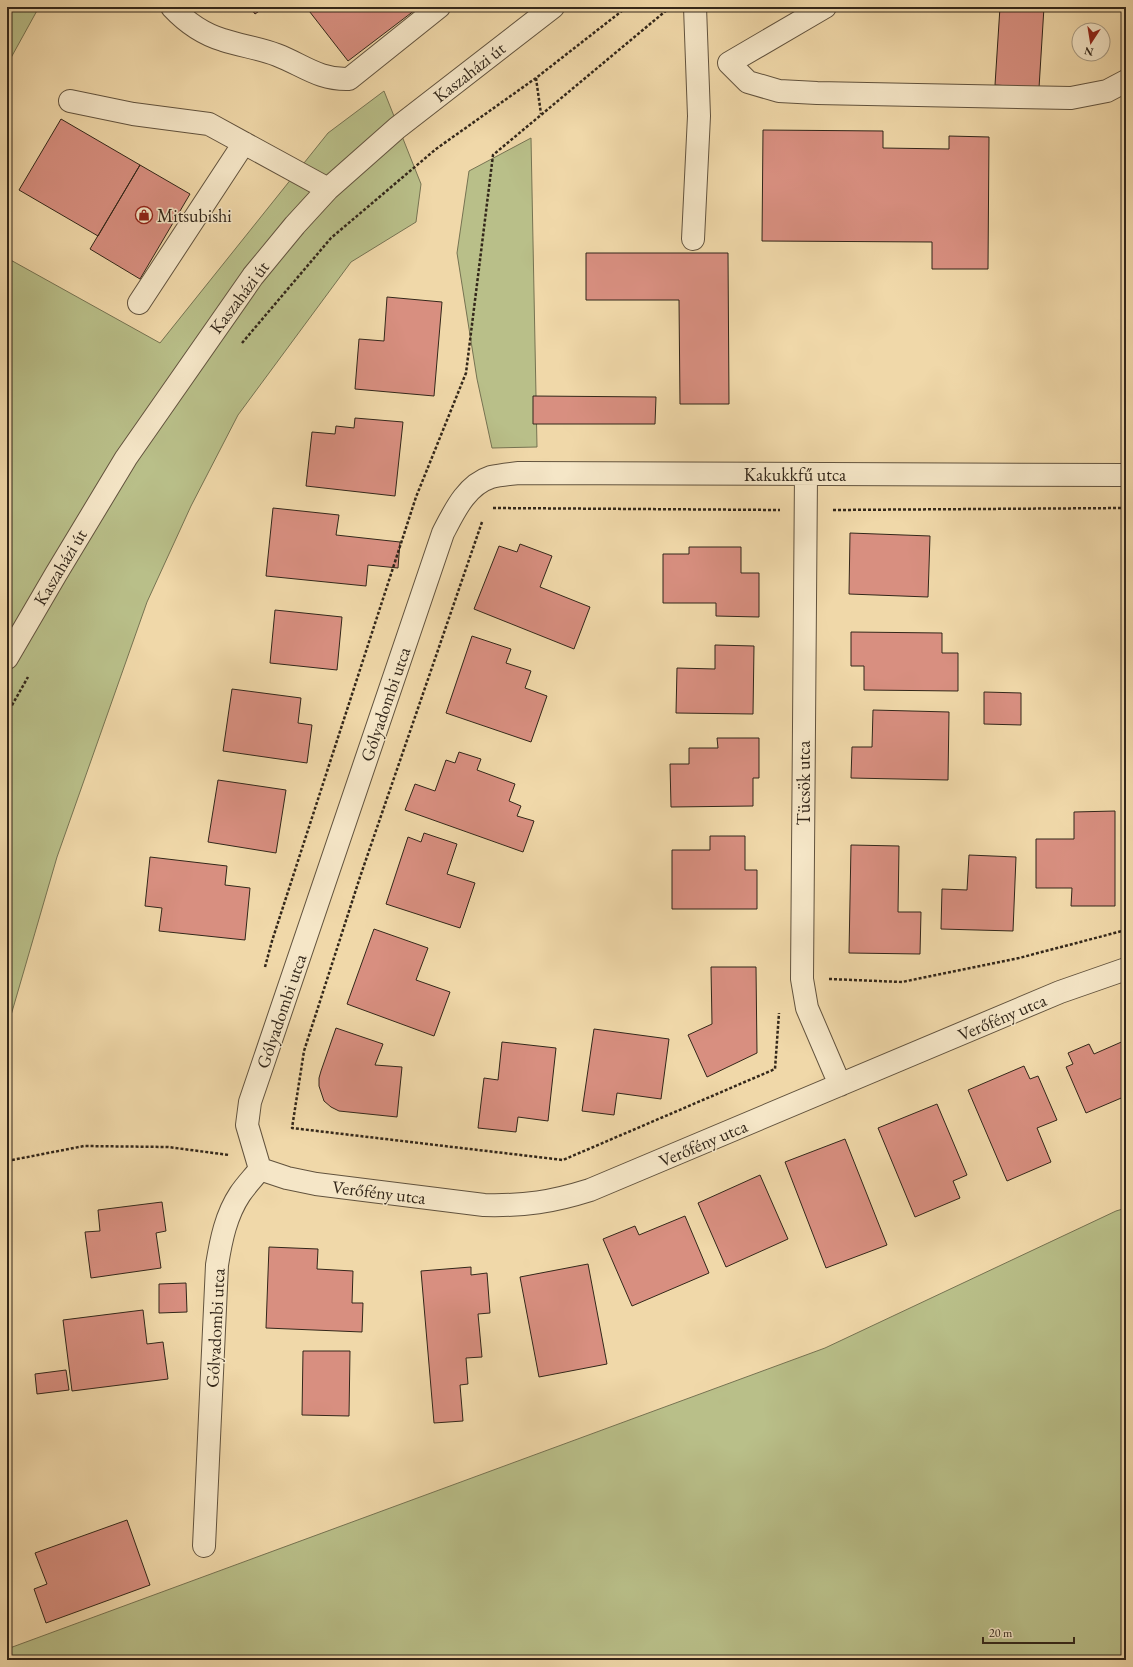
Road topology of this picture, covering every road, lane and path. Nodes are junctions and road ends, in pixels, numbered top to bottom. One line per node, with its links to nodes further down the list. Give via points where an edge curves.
1 (14, 7): 9 (path)
2 (172, 7): 3 (street, via 183,19 222,40 276,55 324,77 337,79 349,79)
3 (439, 7)
4 (553, 7): 15 (street, Kaszaházi út, via 397,128)
5 (627, 7): 10 (path)
6 (670, 7): 13 (path)
7 (696, 7): 16 (street, via 699,116)
8 (825, 7): 11 (street, via 729,63 748,82 778,91 817,93 1071,98 1107,91)
9 (7, 18)
10 (536, 78): 13 (path); 18 (path, via 436,149 330,238)
11 (1126, 81)
12 (70, 101): 14 (street, via 133,114 209,124)
13 (541, 114): 31 (path, via 493,155 466,373 416,497)
14 (244, 143): 15 (street); 17 (street)
15 (328, 189): 26 (street, Kaszaházi út, via 253,276 176,384 126,458)
16 (693, 239)
17 (139, 303)
18 (239, 346)
19 (806, 474): 20 (street, Kakukkfű utca); 21 (street, Kakukkfű utca, via 519,473 490,477); 24 (street, Tücsök utca)
20 (1126, 475)
21 (469, 490): 37 (street, Gólyadombi utca, via 443,533 250,1102 247,1125)
22 (487, 508): 24 (path)
23 (1126, 508): 24 (path)
24 (806, 511): 34 (street, Tücsök utca, via 802,979 807,1008)
25 (484, 515): 33 (path, via 360,877 304,1051 292,1128 563,1160 775,1069)
26 (7, 658)
27 (30, 673): 28 (path)
28 (7, 714)
29 (1126, 930): 32 (path, via 1019,958 902,982)
30 (1126, 969): 34 (street, Verőfény utca, via 1060,992)
31 (264, 970)
32 (827, 979)
33 (779, 1008)
34 (840, 1085): 37 (street, Verőfény utca, via 590,1190 539,1203 484,1205 455,1202 316,1184)
35 (230, 1156): 36 (path, via 168,1148 84,1146)
36 (7, 1161)
37 (260, 1169): 38 (street, Gólyadombi utca, via 240,1194 221,1238)
38 (204, 1546)

